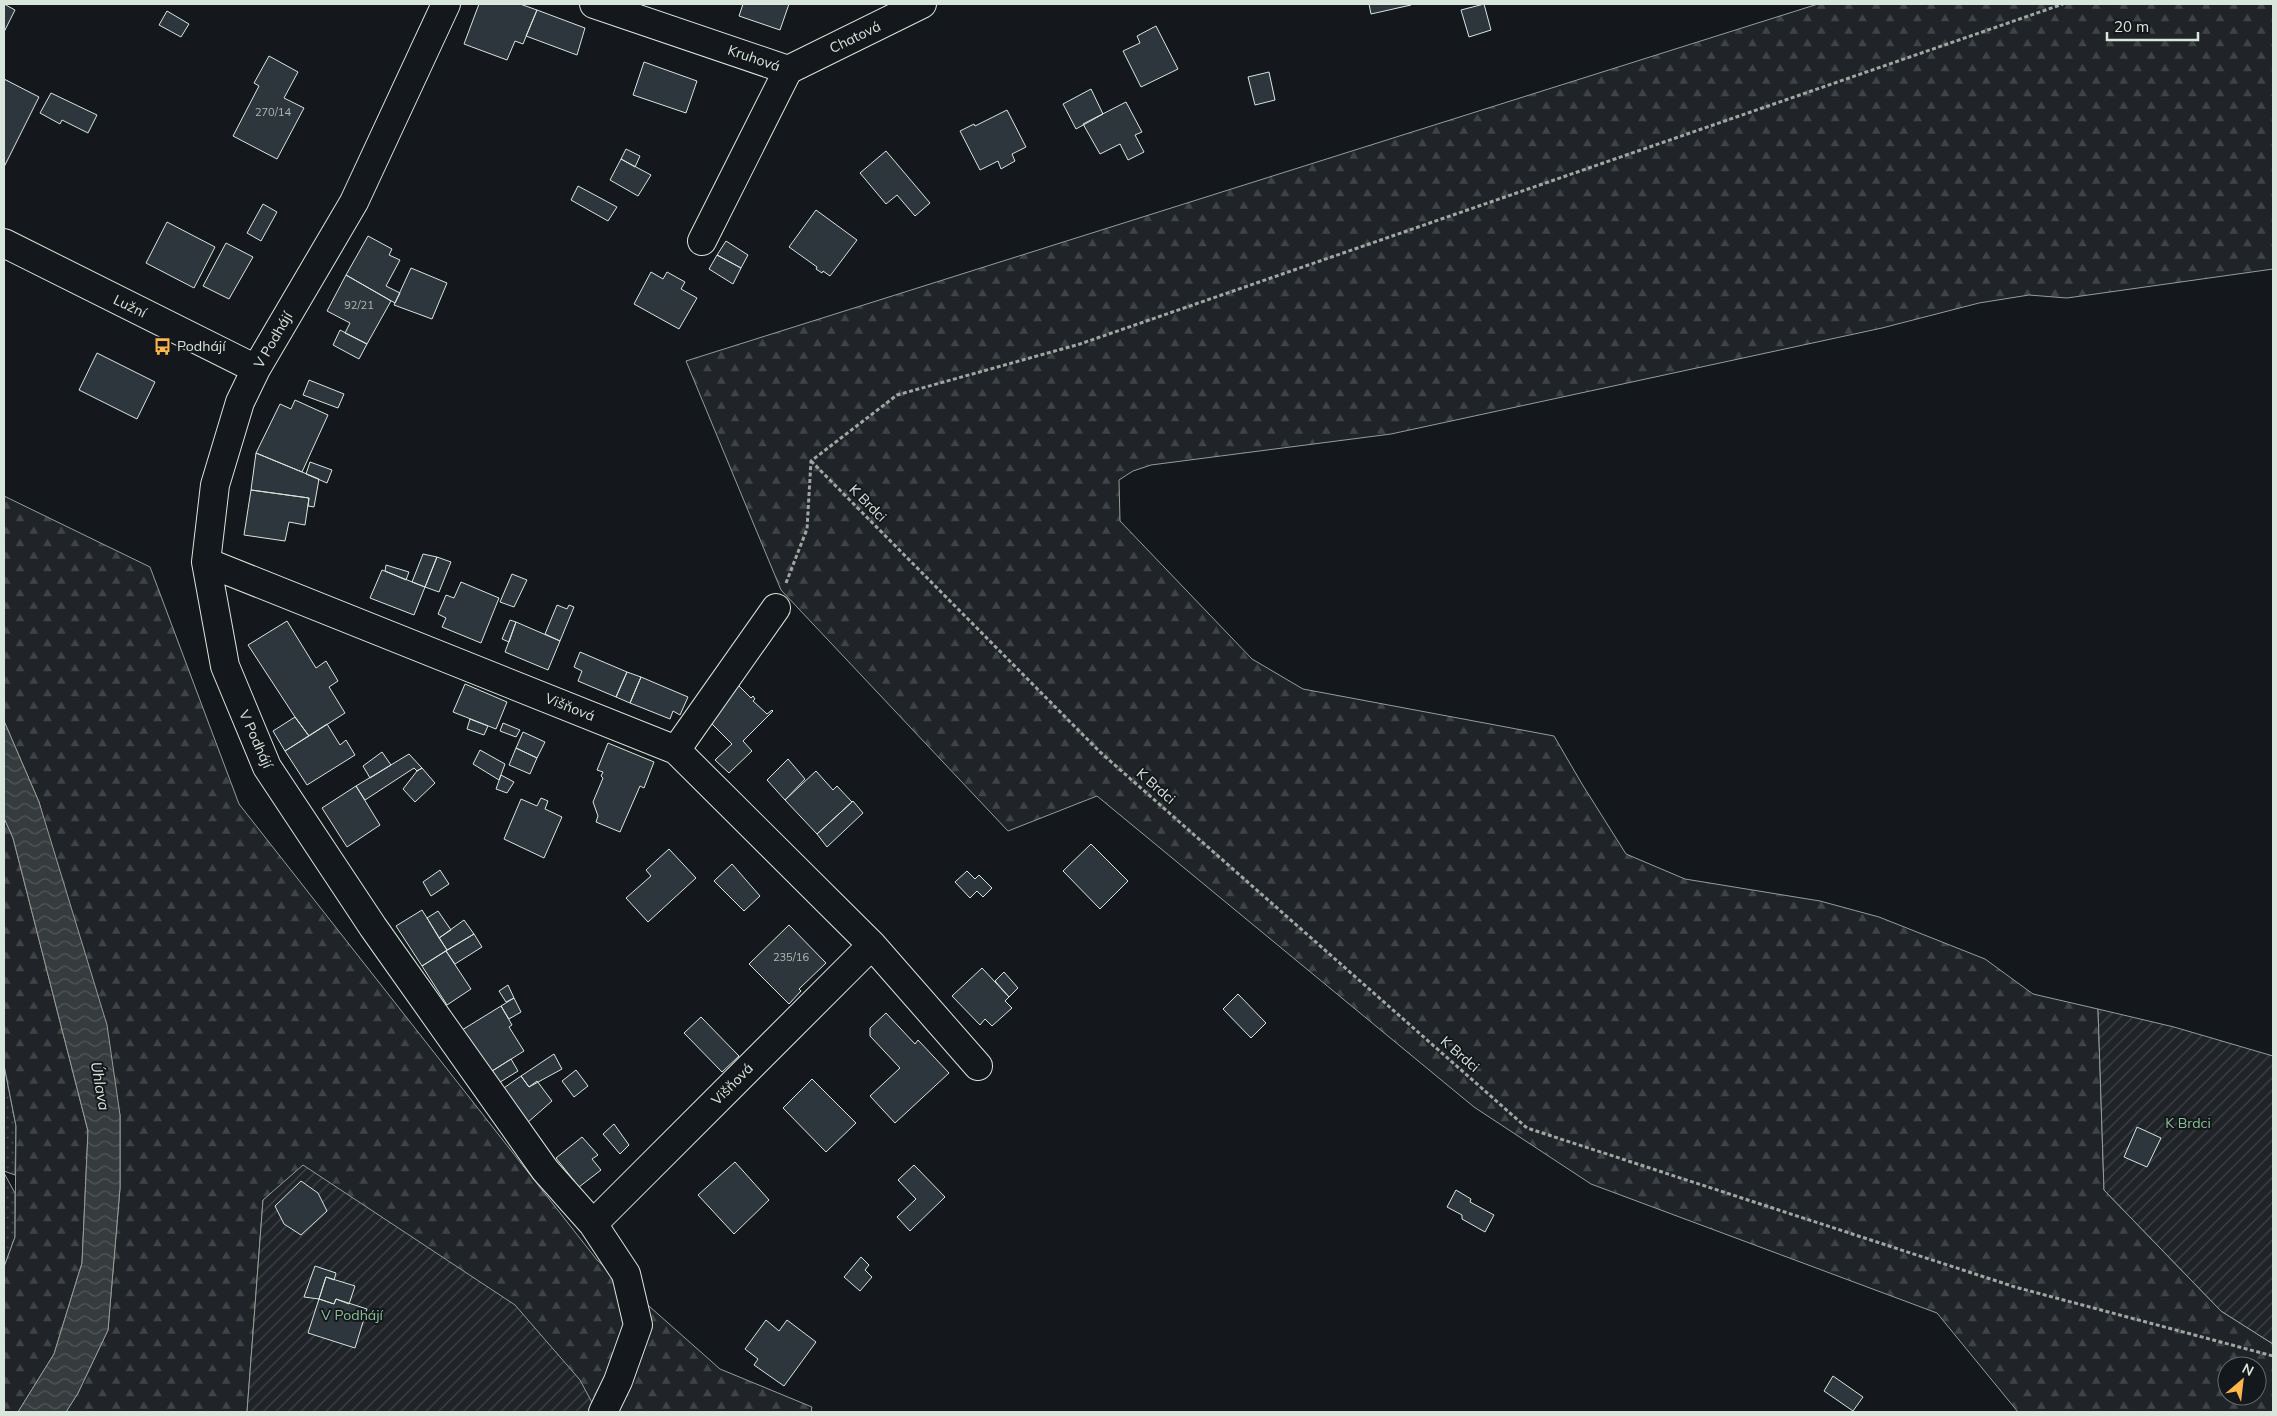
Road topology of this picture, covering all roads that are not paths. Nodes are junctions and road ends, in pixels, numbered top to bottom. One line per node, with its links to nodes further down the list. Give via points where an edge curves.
1 (446, 4): 7 (street, V Podhájí, via 354,202)
2 (594, 4): 4 (street, Kruhová)
3 (922, 4): 4 (street, Chatová)
4 (788, 70): 5 (street, Kruhová)
5 (702, 241)
6 (4, 243): 7 (street, Lužní)
7 (256, 369): 8 (street, V Podhájí, via 240,402 215,485)
8 (206, 562): 10 (street, Višňová); 13 (street, V Podhájí, via 225,666 267,767 372,927 545,1170)
9 (776, 608): 10 (street)
10 (676, 750): 11 (street, Višňová)
11 (872, 945): 12 (street, Višňová); 13 (street, Višňová)
12 (978, 1066)
13 (593, 1224): 14 (street, V Podhájí, via 626,1274 638,1325)
14 (603, 1412)

